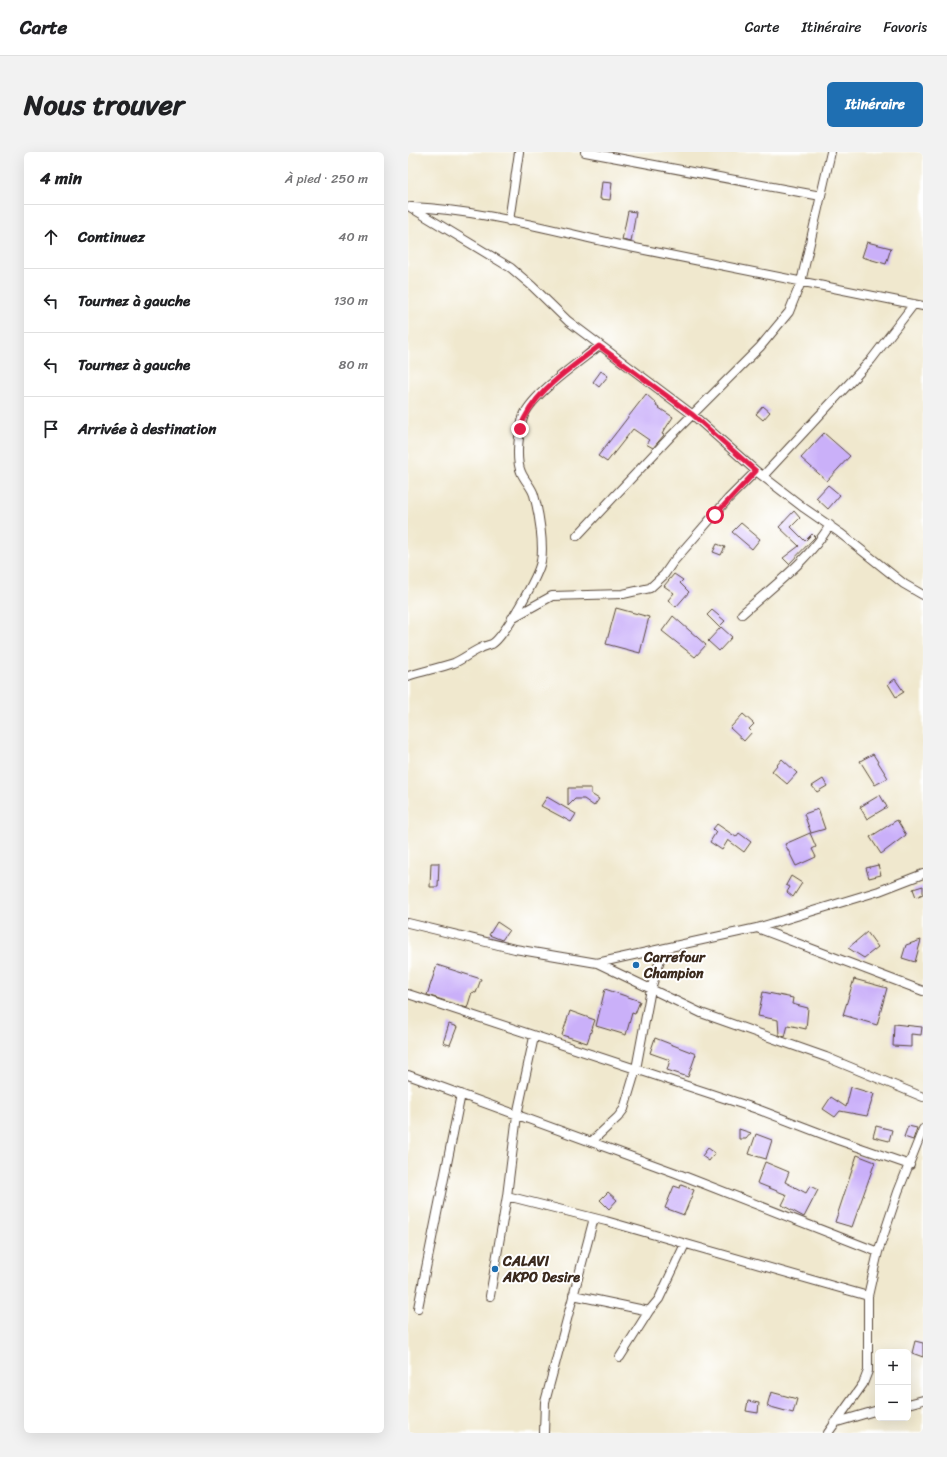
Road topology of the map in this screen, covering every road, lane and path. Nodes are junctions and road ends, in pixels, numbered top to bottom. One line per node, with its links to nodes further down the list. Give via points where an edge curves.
1 (519, 152): 6 (street)
2 (585, 152): 4 (street)
3 (831, 152): 4 (street)
4 (821, 196): 7 (street)
5 (409, 207): 6 (street, via 443,208); 10 (street, via 511,268)
6 (509, 221): 7 (street)
7 (801, 282): 8 (street); 11 (street, via 785,318)
8 (914, 304): 9 (street); 13 (street, via 871,360)
9 (923, 306)
10 (599, 346): 11 (street); 18 (street, via 535,401 525,414 520,429 520,470 534,496 542,555 538,571)
11 (693, 415): 12 (street); 15 (street)
12 (756, 471): 13 (street); 18 (street, via 650,588 623,594 552,596)
13 (764, 476): 14 (street)
14 (830, 526): 16 (street, via 904,584); 17 (street, via 804,558)
15 (577, 536)
16 (923, 595)
17 (742, 614)
18 (512, 618): 19 (street, via 492,644 455,662)
19 (408, 676)
20 (923, 874): 22 (street, via 879,891)
21 (408, 923): 24 (street, via 516,950)
22 (758, 928): 23 (street); 26 (street)
23 (663, 950): 24 (street); 25 (street)
24 (597, 963): 25 (street)
25 (651, 989): 29 (street); 32 (street, via 701,1013 826,1057)
26 (923, 991)
27 (408, 994): 28 (street)
28 (534, 1036): 29 (street); 33 (street)
29 (636, 1070): 35 (street, via 624,1108); 36 (street, via 757,1109)
30 (408, 1075): 31 (street)
31 (461, 1094): 33 (street); 44 (street)
32 (923, 1097)
33 (517, 1115): 35 (street); 37 (street)
34 (923, 1129): 36 (street)
35 (591, 1142): 40 (street)
36 (910, 1165): 40 (street)
37 (507, 1196): 38 (street); 42 (street)
38 (594, 1218): 39 (street); 41 (street)
39 (685, 1244): 43 (street); 45 (street, via 659,1298)
40 (878, 1252): 43 (street)
41 (573, 1295): 45 (street); 51 (street, via 545,1402)
42 (490, 1296)
43 (868, 1296): 50 (street, via 868,1371 863,1384)
44 (418, 1308)
45 (649, 1311): 46 (street)
46 (620, 1357)
47 (923, 1400): 48 (street)
48 (911, 1403)
49 (875, 1411): 50 (street)
50 (834, 1423): 52 (street)
51 (544, 1433)
52 (828, 1433)

